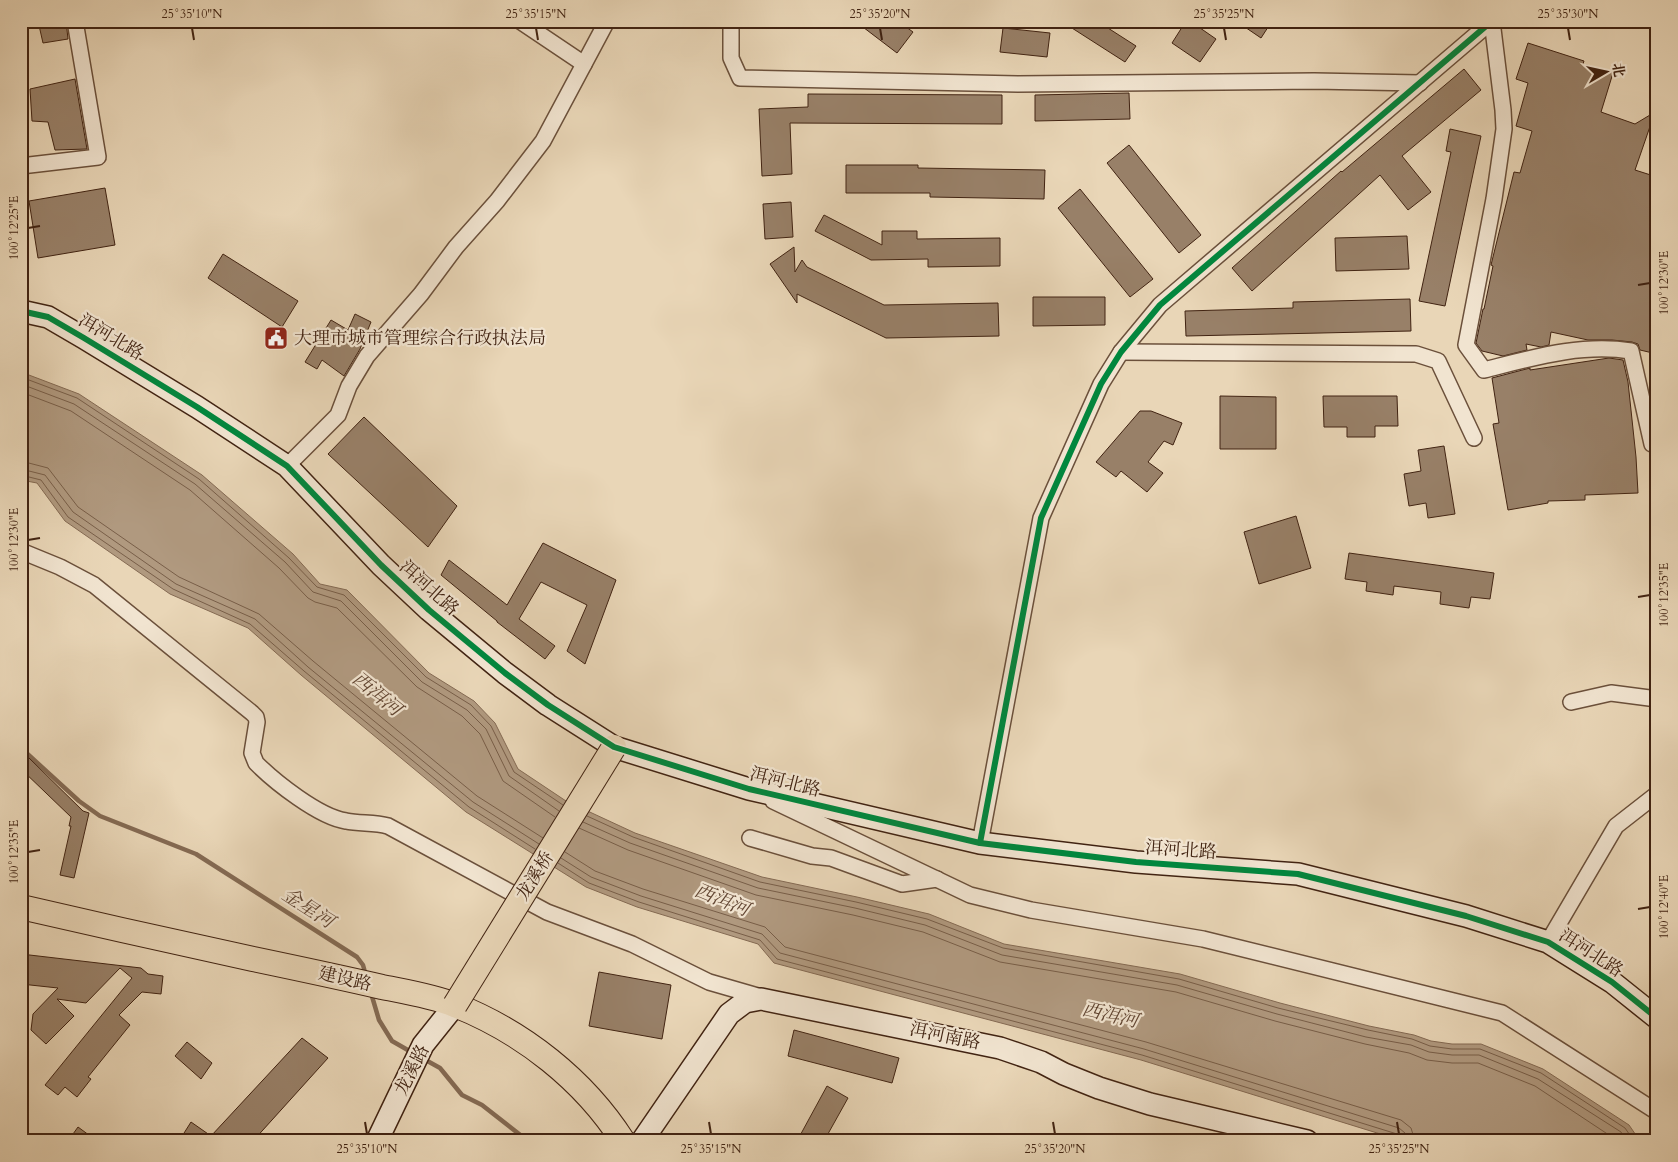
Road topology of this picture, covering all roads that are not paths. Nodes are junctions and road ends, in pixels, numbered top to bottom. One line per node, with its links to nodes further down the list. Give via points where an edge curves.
1 (75, 21): 8 (street, via 98,157)
2 (520, 21): 6 (street)
3 (607, 21): 6 (street)
4 (731, 21): 7 (street, via 731,58 740,78 1018,84)
5 (1492, 21): 7 (street); 12 (street, via 1504,129 1466,345 1484,370 1564,351 1631,351 1652,444)
6 (584, 64): 13 (street, via 543,141 421,294 367,356 349,386 338,415)
7 (1420, 83): 10 (street, via 1160,305)
8 (21, 166)
9 (21, 311): 13 (street, 洱河北路, via 48,317)
10 (1121, 352): 11 (street, via 1416,354 1438,361); 21 (street, via 1101,384 1041,518)
11 (1474, 438)
12 (1657, 446)
13 (287, 466): 17 (street, 洱河北路, via 428,610 548,705)
14 (21, 551): 27 (street, via 94,585 252,713 256,717 252,753 256,763 310,805 345,821 388,826 547,912 632,944 709,982)
15 (1657, 699): 16 (street, via 1611,694)
16 (1571, 702)
17 (614, 747): 18 (street, 洱河北路); 28 (main road, 龙溪桥, bridge)
18 (749, 790): 21 (street, 洱河北路); 22 (street)
19 (1657, 794): 25 (street, via 1616,826)
20 (750, 838): 22 (street, via 812,856 831,858 902,884)
21 (980, 843): 25 (street, 洱河北路, via 1136,862 1298,874 1466,916)
22 (937, 879): 30 (street, via 970,895 1031,910 1203,940 1502,1013)
23 (21, 907): 26 (main road, 建设路)
24 (21, 921): 26 (main road, 建设路)
25 (1548, 942): 29 (street, 洱河北路, via 1612,982)
26 (346, 985): 28 (main road, 建设路)
27 (767, 999): 36 (street, 洱河南路, via 748,1000 729,1014); 37 (street, 洱河南路, via 1000,1048 1099,1088 1150,1104)
28 (451, 1010): 33 (street, 龙溪路, via 423,1045); 34 (main road, 建设路, via 541,1069 576,1100); 35 (main road, 建设路, via 504,1030 549,1059 585,1092)
29 (1657, 1018)
30 (1624, 1090): 31 (street); 32 (street)
31 (1657, 1100)
32 (1657, 1112)
33 (377, 1141)
34 (608, 1141)
35 (623, 1141)
36 (642, 1141)
37 (1307, 1141)

